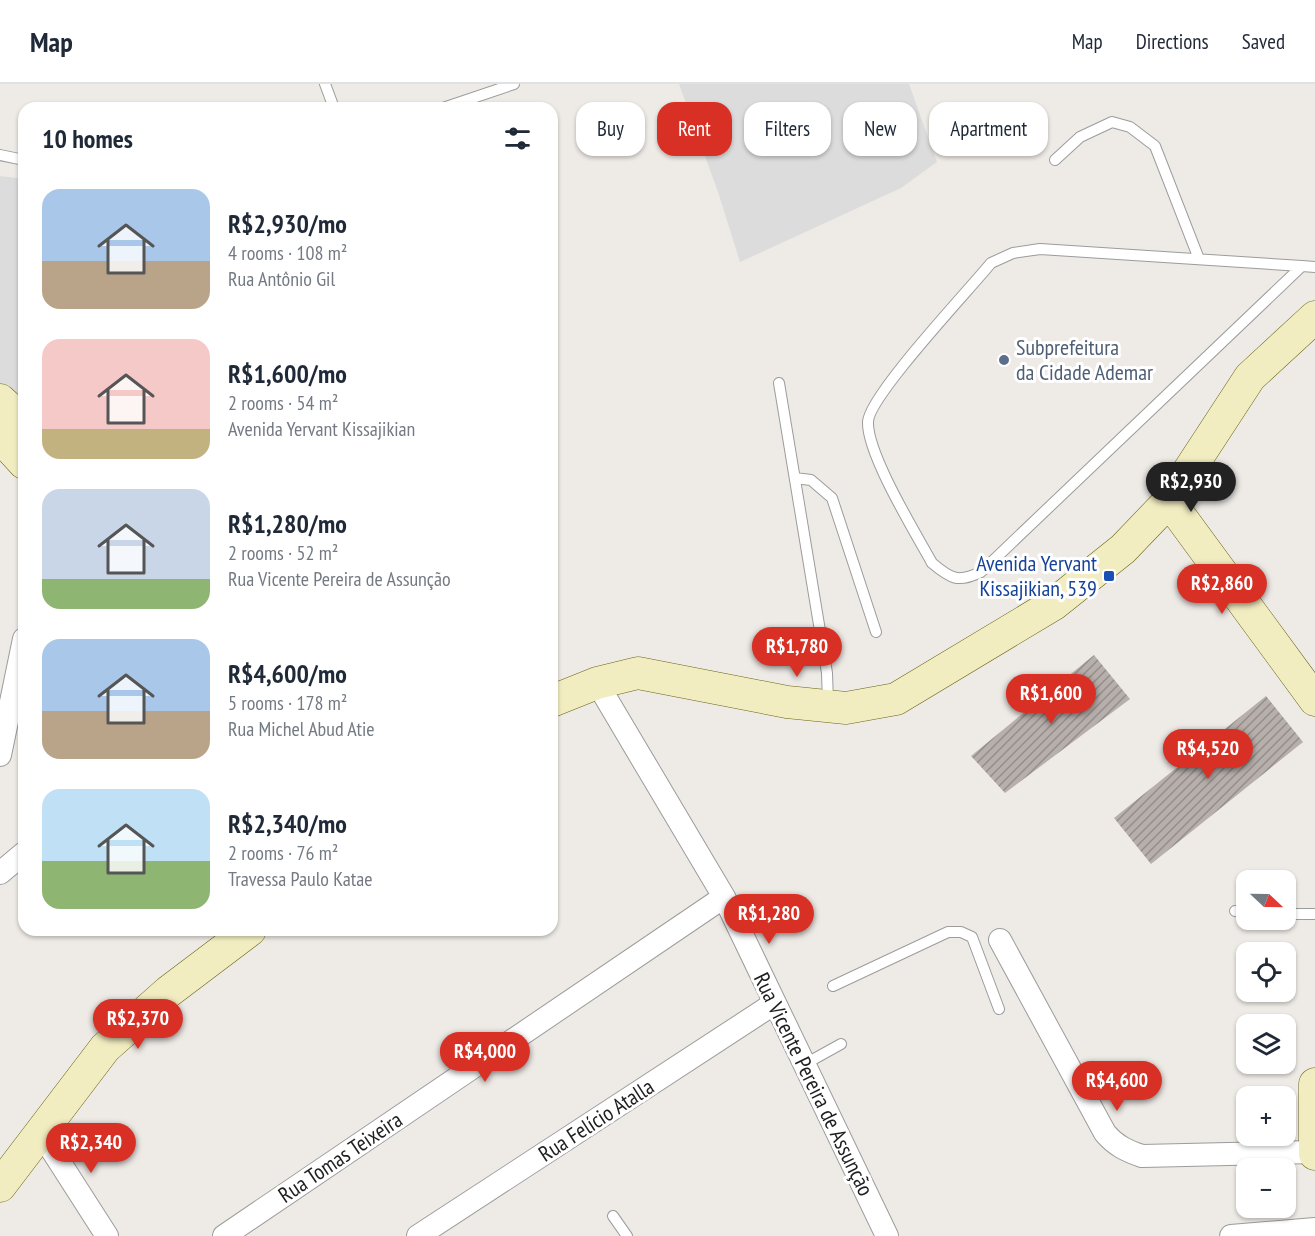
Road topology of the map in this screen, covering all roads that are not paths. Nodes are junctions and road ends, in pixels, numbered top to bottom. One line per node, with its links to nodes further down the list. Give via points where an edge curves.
1 (325, 84): 3 (lane)
2 (514, 84): 4 (lane)
3 (332, 102)
4 (461, 102)
5 (0, 155): 6 (lane)
6 (18, 159)
7 (1054, 160): 8 (lane, via 1080,137 1112,122 1130,127 1155,146)
8 (1199, 259): 9 (lane); 9 (lane, via 1040,249 1013,253 991,263 881,394 867,420 871,446 932,564 948,576 965,580 981,572)
9 (1302, 266): 10 (lane)
10 (1315, 267)
11 (1315, 317): 16 (main road, via 1250,377)
12 (779, 383): 15 (lane)
13 (0, 400): 14 (main road)
14 (14, 443)
15 (795, 477): 17 (lane, via 811,480 832,498); 22 (lane, via 827,673)
16 (1169, 501): 21 (main road); 22 (main road, via 1123,549 1054,604 1002,636 896,699 846,708)
17 (876, 632)
18 (18, 668): 23 (street)
19 (597, 682): 20 (main road); 22 (main road, via 638,674); 26 (street, Rua Vicente Pereira de Assunção)
20 (558, 698)
21 (1315, 700)
22 (828, 706)
23 (0, 755)
24 (18, 858): 25 (street)
25 (0, 873)
26 (724, 897): 32 (street, Rua Vicente Pereira de Assunção); 43 (street, Rua Tomas Teixeira)
27 (1296, 914): 28 (lane)
28 (1315, 914)
29 (242, 936): 37 (main road, via 130,1023 105,1048)
30 (1000, 940): 38 (street, via 1105,1133 1127,1152 1142,1156)
31 (833, 986): 33 (lane, via 948,932 961,932 972,937)
32 (775, 1003): 35 (street, Rua Vicente Pereira de Assunção); 44 (street, Rua Felício Atalla)
33 (999, 1009)
34 (841, 1044): 35 (lane)
35 (805, 1065): 46 (street, Rua Vicente Pereira de Assunção)
36 (1315, 1084): 38 (main road)
37 (40, 1133): 39 (main road); 42 (street)
38 (1315, 1153)
39 (0, 1186)
40 (613, 1216): 45 (lane)
41 (1315, 1230): 47 (street)
42 (107, 1236)
43 (224, 1236)
44 (418, 1236)
45 (627, 1236)
46 (887, 1236)
47 (1232, 1236)

